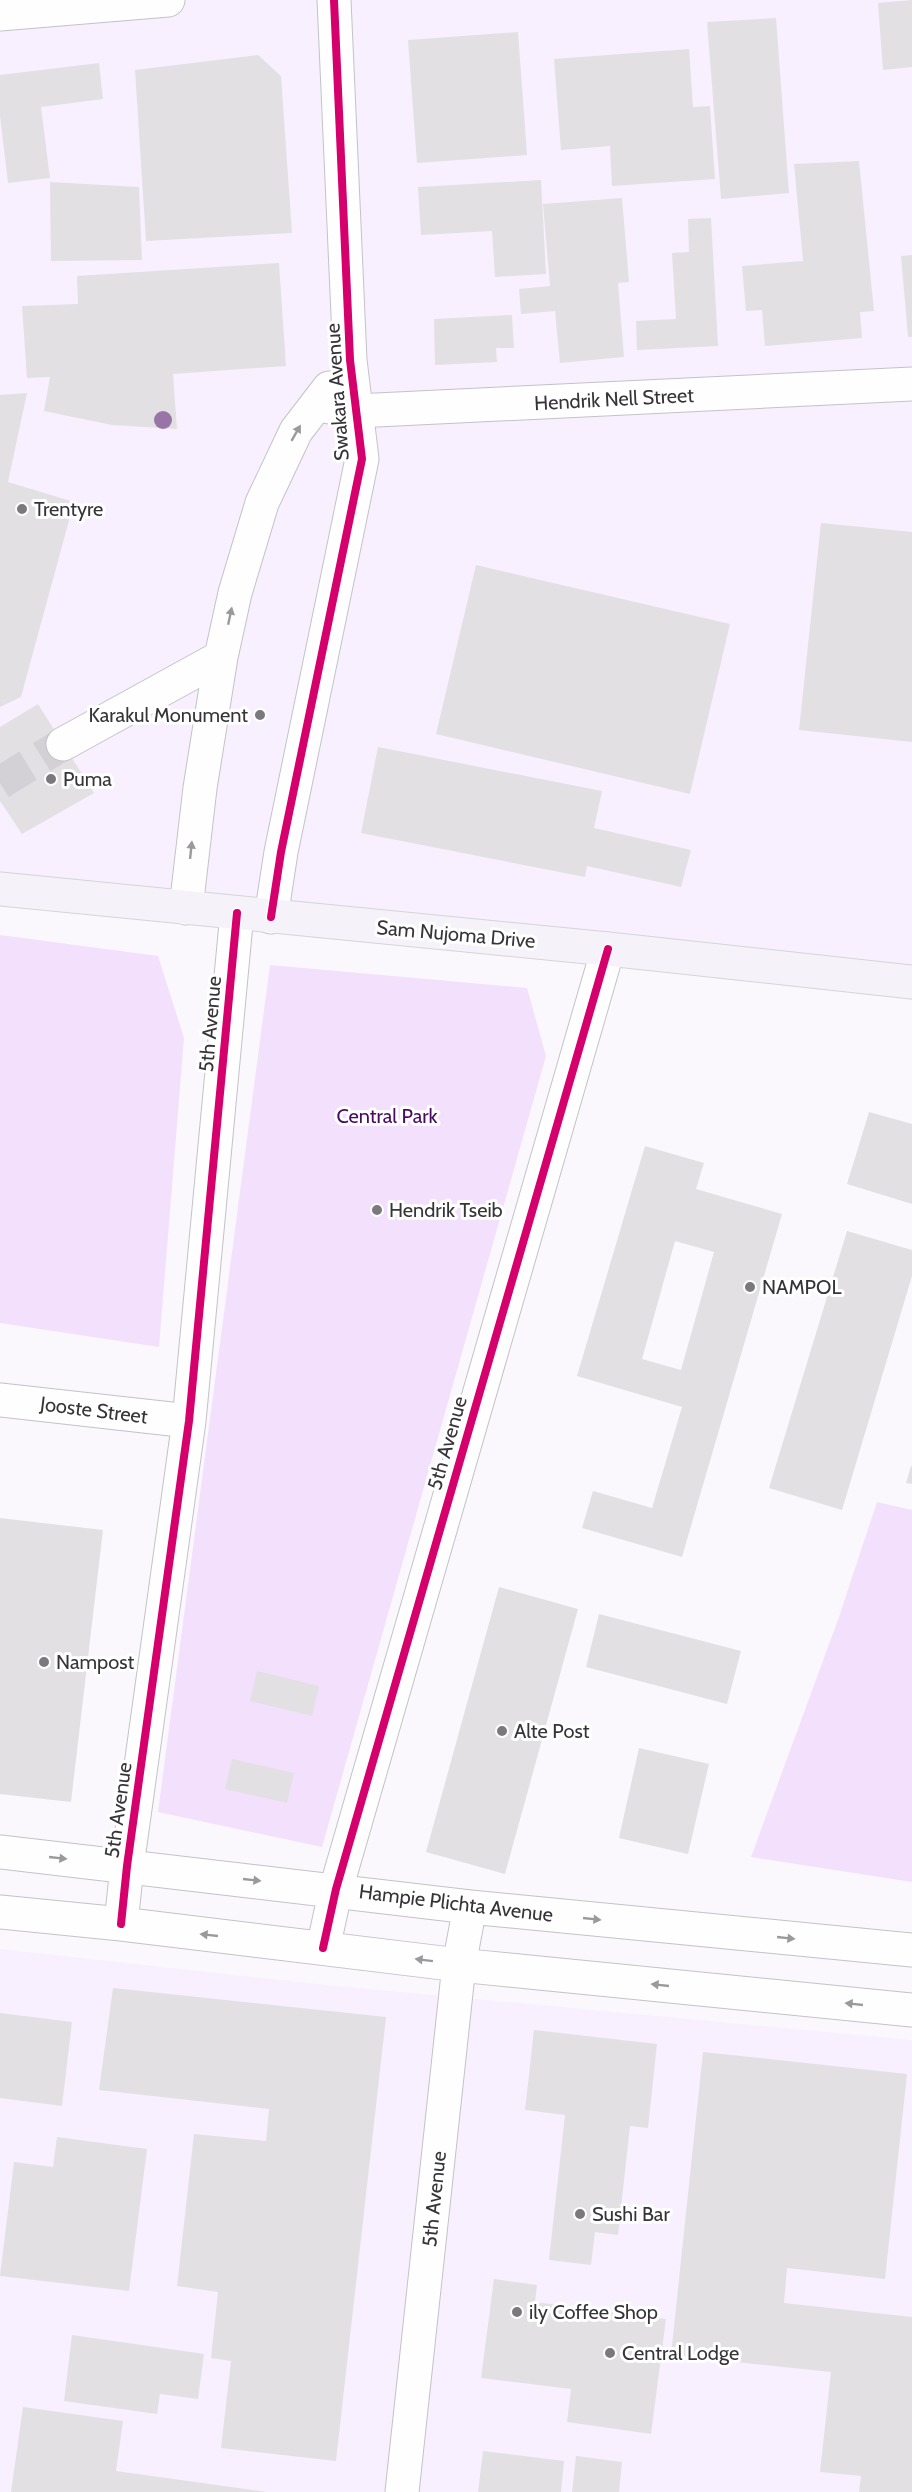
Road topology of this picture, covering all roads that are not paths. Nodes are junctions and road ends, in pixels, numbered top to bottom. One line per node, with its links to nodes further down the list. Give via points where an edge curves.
1 (168, 0): 3 (street)
2 (334, 0): 4 (street, Swakara Avenue)
3 (0, 14)
4 (350, 360): 6 (street, Swakara Avenue); 7 (street, Swakara Avenue)
5 (912, 384): 7 (street, Hendrik Nell Street)
6 (316, 405): 7 (street, Hendrik Nell Street); 8 (street, Swakara Avenue, one-way to 6, via 262,503 296,431)
7 (356, 411): 13 (street, Swakara Avenue, via 362,459)
8 (221, 657): 9 (street); 11 (street, Swakara Avenue, one-way to 8)
9 (63, 744)
10 (0, 889): 11 (main road, Sam Nujoma Drive)
11 (186, 908): 12 (main road, Sam Nujoma Drive)
12 (237, 913): 13 (main road, Sam Nujoma Drive); 17 (street, 5th Avenue)
13 (271, 916): 14 (main road, Sam Nujoma Drive)
14 (608, 949): 15 (main road, Sam Nujoma Drive); 20 (street, 5th Avenue)
15 (912, 982)
16 (0, 1400): 17 (street, Jooste Street)
17 (189, 1421): 19 (street, 5th Avenue)
18 (0, 1852): 19 (street, Hampie Plichta Avenue, one-way to 19)
19 (127, 1866): 20 (street, Hampie Plichta Avenue, one-way to 20); 23 (street, 5th Avenue)
20 (336, 1889): 21 (street, Hampie Plichta Avenue); 24 (street, 5th Avenue)
21 (470, 1906): 25 (street, Hampie Plichta Avenue, one-way to 25); 26 (street, 5th Avenue)
22 (0, 1912): 23 (street)
23 (121, 1924): 24 (street, one-way to 23)
24 (323, 1948): 26 (street, one-way to 24)
25 (912, 1950)
26 (459, 1965): 27 (street, one-way to 26); 28 (street, 5th Avenue)
27 (912, 2010)
28 (402, 2492)

